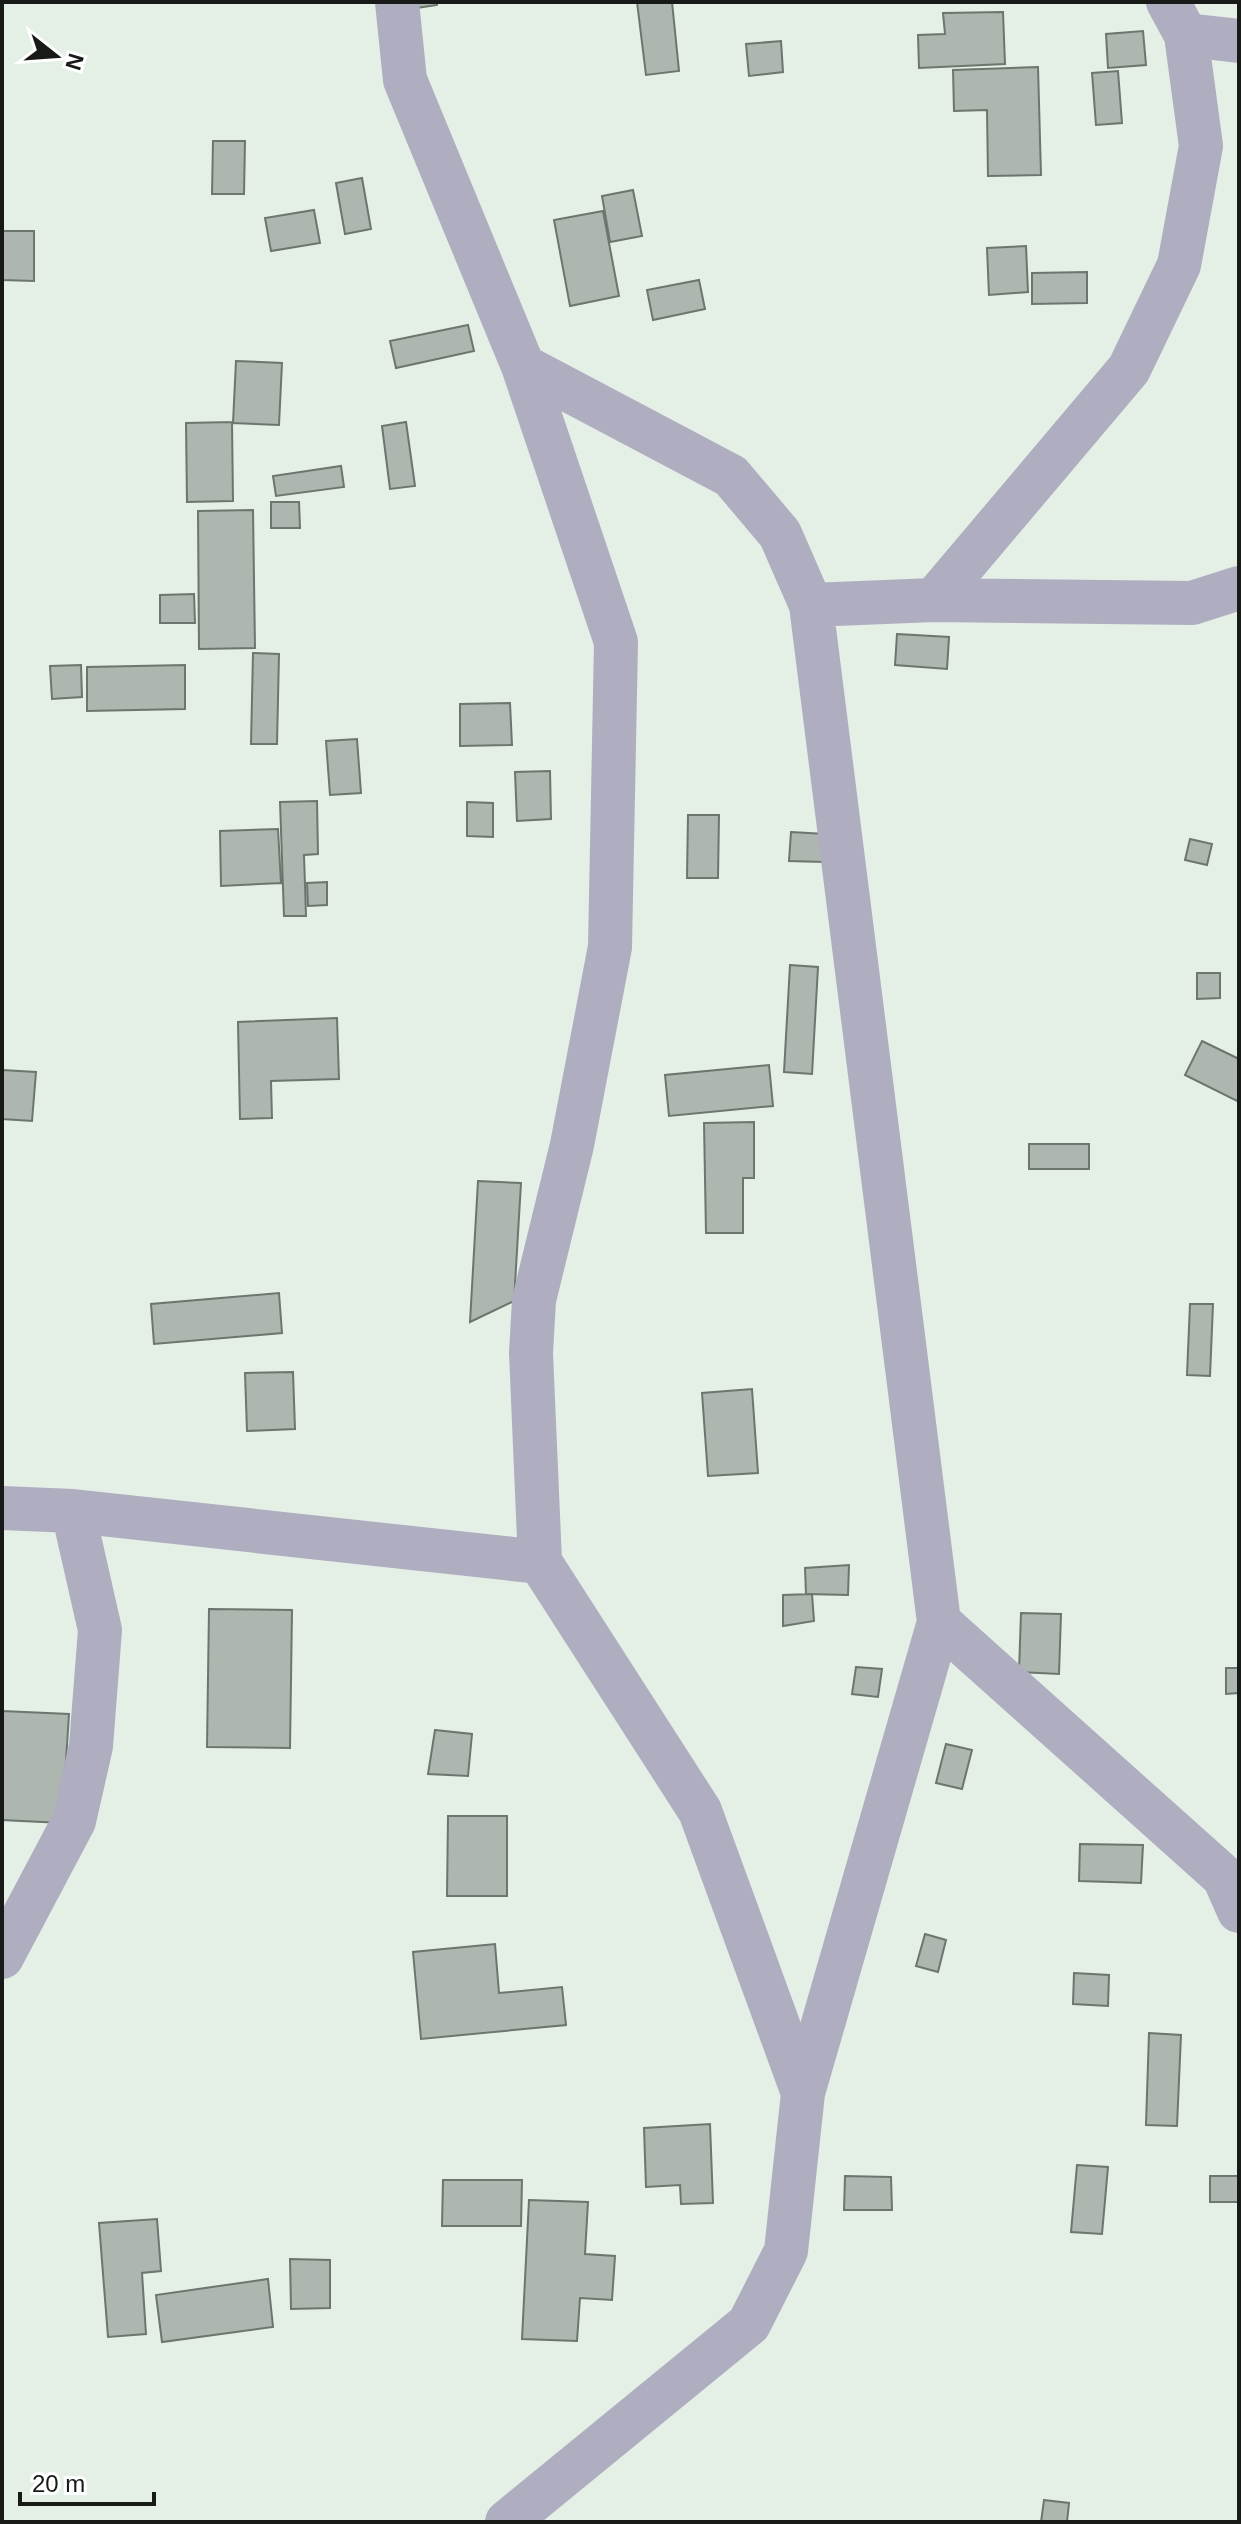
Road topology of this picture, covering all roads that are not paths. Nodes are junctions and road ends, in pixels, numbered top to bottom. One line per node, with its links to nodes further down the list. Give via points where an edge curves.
1 (397, 2): 4 (street, via 405,80)
2 (1177, 19): 3 (street); 6 (street, via 1201,146 1179,265 1129,369)
3 (1239, 41)
4 (523, 366): 7 (street, via 731,476 780,534); 10 (street, via 616,642 610,947 572,1145 534,1300 531,1353)
5 (1239, 588): 6 (street, via 1192,603)
6 (934, 600): 7 (street)
7 (811, 605): 11 (street)
8 (2, 1508): 9 (street)
9 (73, 1511): 10 (street); 13 (street, via 100,1630 91,1746 74,1821)
10 (540, 1562): 14 (street, via 700,1811)
11 (939, 1622): 12 (street, via 1224,1877); 14 (street)
12 (1239, 1911)
13 (2, 1957)
14 (803, 2093): 15 (street, via 786,2251 749,2324)
15 (507, 2522)

